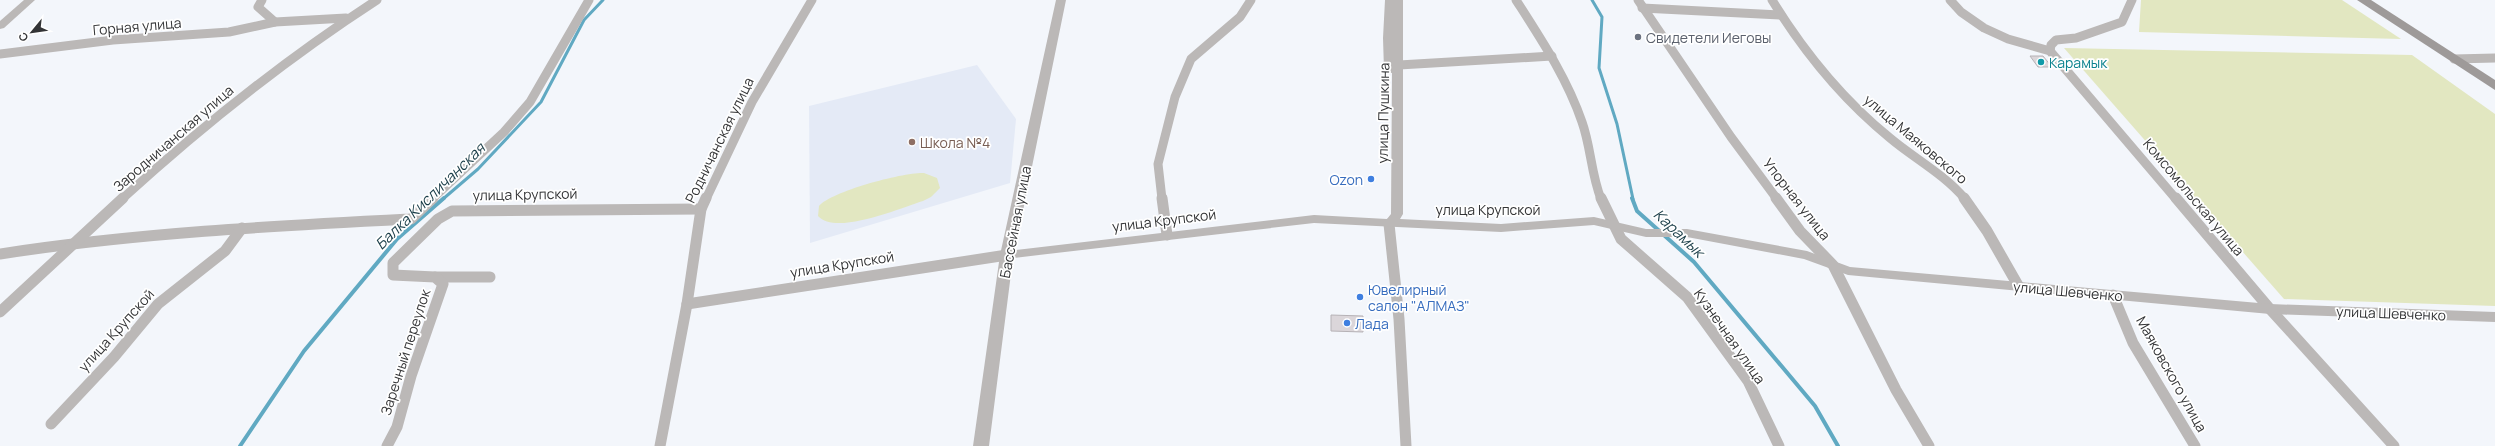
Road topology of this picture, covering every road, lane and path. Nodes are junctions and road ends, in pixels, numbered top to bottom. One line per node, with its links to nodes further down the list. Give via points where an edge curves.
1 (21, 0): 20 (street)
2 (30, 0): 22 (street)
3 (262, 0): 21 (street, via 258,7)
4 (377, 0): 19 (street, Зародничанская улица)
5 (589, 0): 34 (street, via 530,102 504,132 411,219)
6 (812, 0): 31 (street, Родничанская улица, via 752,102)
7 (1060, 0): 40 (street, Бассейная улица)
8 (1251, 0): 37 (street, via 1240,17 1191,59 1175,97 1158,164)
9 (1390, 0): 28 (street, улица Пушкина, via 1388,38)
10 (1398, 0): 28 (street, улица Пушкина)
11 (1516, 0): 25 (street, Кузнечная улица)
12 (1772, 0): 18 (street, улица Маяковского)
13 (1950, 0): 23 (street, via 1964,16 1983,29 2006,39)
14 (2132, 0): 23 (street, via 2122,22 2076,38 2056,40)
15 (2363, 0): 27 (main road)
16 (2370, 0): 27 (main road)
17 (1640, 4): 18 (street); 41 (street, Упорная улица, via 1731,137 1800,231)
18 (1781, 15): 44 (street, улица Маяковского, via 1832,84 1890,138 1949,181 1966,201)
19 (348, 18): 21 (street, Горная улица); 38 (street, Зародничанская улица, via 238,99)
20 (0, 19)
21 (275, 22): 24 (street, Горная улица, via 229,32 112,40)
22 (0, 26)
23 (2050, 50): 47 (street, Комсомольская улица)
24 (0, 54)
25 (1552, 56): 28 (street); 33 (street, Кузнечная улица, via 1582,122 1596,187)
26 (2495, 58): 27 (street)
27 (2457, 59): 29 (main road); 30 (main road)
28 (1395, 64): 32 (street, улица Пушкина, via 1397,214)
29 (2495, 81)
30 (2495, 86)
31 (701, 209): 35 (street, улица Крупской, via 452,211); 46 (street, Родничанская улица)
32 (1389, 224): 33 (street, улица Крупской, via 1501,228 1594,222); 37 (street, улица Крупской, via 1314,219); 54 (street, via 1399,319)
33 (1613, 226): 36 (street, улица Крупской); 55 (street, Кузнечная улица, via 1621,239 1687,297 1748,382)
34 (242, 228): 38 (street); 50 (street, улица Крупской, via 225,251 158,304 114,357)
35 (428, 228): 42 (street, Заречный переулок, via 393,263 393,275)
36 (1646, 233): 41 (street, улица Шевченко, via 1687,233 1807,255)
37 (1167, 235): 40 (street, улица Крупской)
38 (76, 242): 39 (street); 48 (street, Зародничанская улица)
39 (0, 254)
40 (1007, 255): 46 (street, улица Крупской); 53 (street, Бассейная улица)
41 (1833, 265): 44 (street, улица Шевченко, via 1848,271); 56 (street, Упорная улица, via 1896,390)
42 (435, 277): 43 (street); 51 (street, Заречный переулок, via 443,284 411,376 397,427)
43 (490, 277)
44 (2019, 286): 45 (street, улица Шевченко)
45 (2113, 295): 47 (street, улица Шевченко); 57 (street, Маяковского улица, via 2134,343)
46 (687, 304): 52 (street, Родничанская улица)
47 (2270, 309): 49 (street, улица Шевченко); 58 (street, Комсомольская улица)
48 (0, 312)
49 (2495, 317)
50 (51, 424)
51 (387, 446)
52 (660, 446)
53 (981, 446)
54 (1406, 446)
55 (1779, 446)
56 (1929, 446)
57 (2195, 446)
58 (2394, 446)

